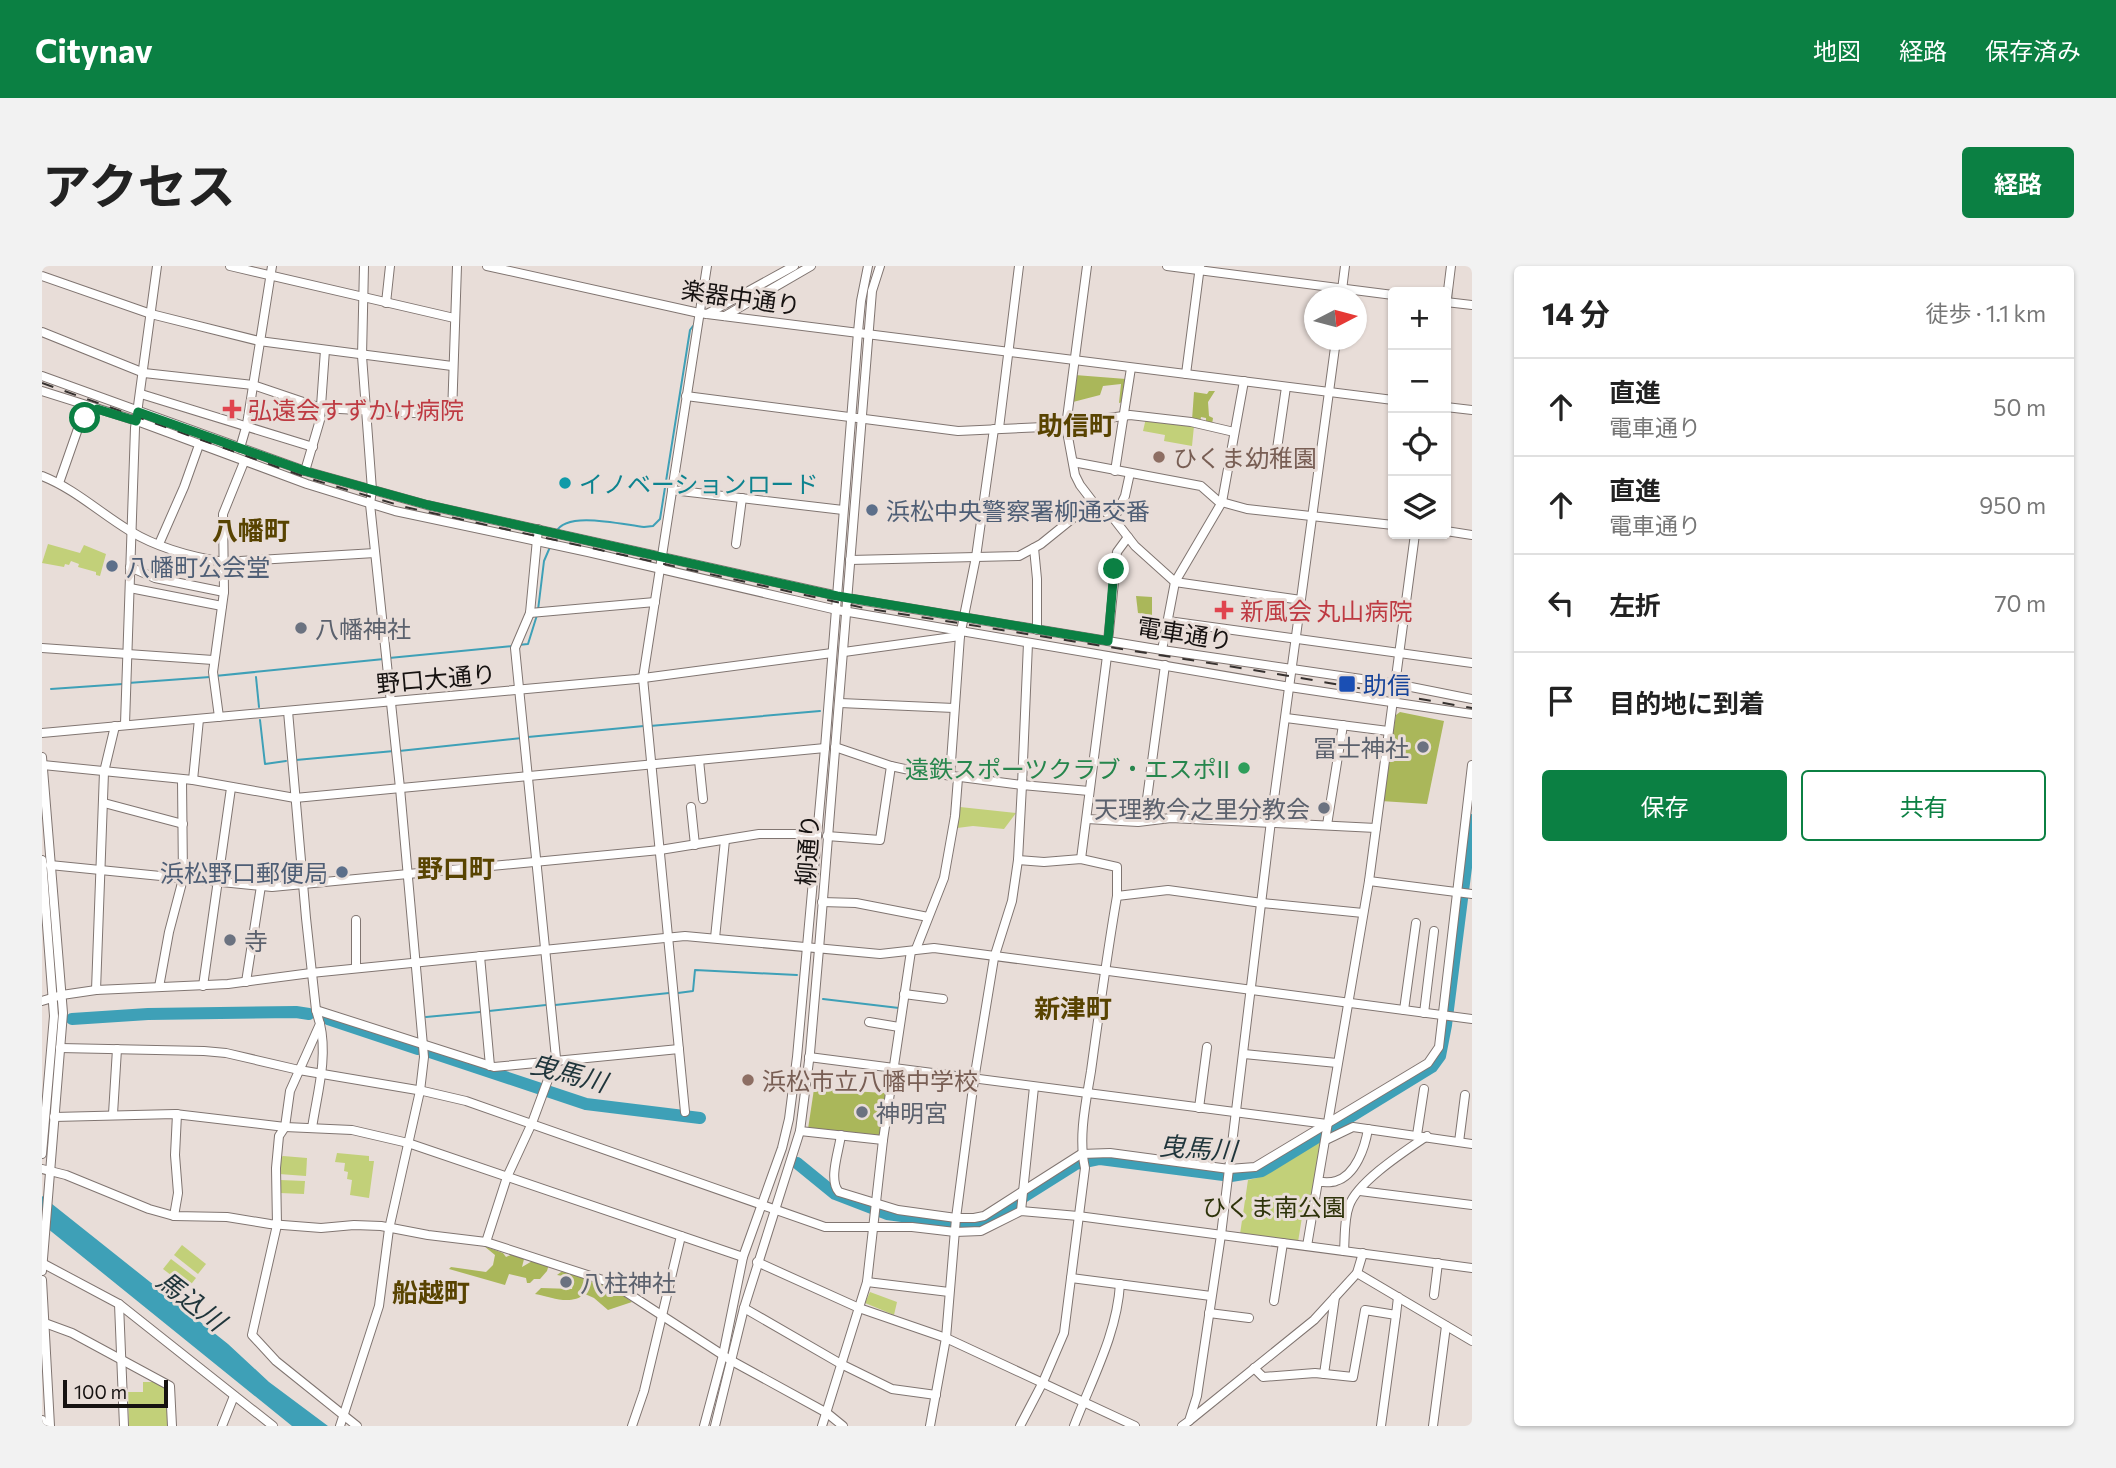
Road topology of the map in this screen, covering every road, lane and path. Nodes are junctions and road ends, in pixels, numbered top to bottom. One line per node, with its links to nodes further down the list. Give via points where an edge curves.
1 (157, 266): 30 (street)
2 (230, 266): 20 (street)
3 (272, 266): 20 (street)
4 (364, 266): 26 (street)
5 (390, 266): 27 (street)
6 (457, 266): 32 (street)
7 (487, 266): 33 (street, 楽器中通り)
8 (707, 266): 33 (street)
9 (793, 266): 33 (street)
10 (811, 266): 31 (street)
11 (868, 266): 35 (street, 柳通り)
12 (880, 266): 36 (street, 柳通り)
13 (1019, 266): 40 (street)
14 (1087, 266): 42 (street)
15 (1167, 266): 18 (street)
16 (1345, 266): 22 (street)
17 (1451, 266): 23 (street)
18 (1200, 268): 21 (street); 46 (street)
19 (42, 276): 30 (street)
20 (270, 276): 26 (street); 37 (street)
21 (1307, 287)
22 (1342, 287)
23 (1448, 287)
24 (1367, 294): 25 (street)
25 (1388, 295)
26 (363, 298): 27 (street); 41 (street)
27 (386, 303): 32 (street)
28 (1451, 304): 29 (street)
29 (1472, 305)
30 (151, 314): 37 (street); 45 (street)
31 (725, 316): 33 (street, 楽器中通り); 35 (street, 楽器中通り)
32 (454, 318): 43 (street)
33 (700, 318): 54 (street)
34 (42, 332): 45 (street)
35 (858, 332): 36 (street, 楽器中通り); 62 (street, 柳通り)
36 (868, 333): 40 (street, 楽器中通り); 63 (street, 柳通り)
37 (260, 341): 38 (street); 49 (street)
38 (325, 350): 41 (street); 56 (street)
39 (1335, 350): 52 (street)
40 (1009, 351): 42 (street, 楽器中通り); 68 (street)
41 (362, 356): 43 (street); 59 (street)
42 (1075, 361): 44 (street, 楽器中通り); 67 (street)
43 (452, 366): 59 (street, via 452,415)
44 (1131, 368): 46 (street, 楽器中通り); 64 (street)
45 (144, 373): 49 (street); 53 (street)
46 (1186, 374): 48 (street, 楽器中通り)
47 (42, 376): 61 (street, 電車通り)
48 (1244, 382): 50 (street, 楽器中通り); 69 (street)
49 (253, 386): 56 (street); 66 (street)
50 (1286, 387): 52 (street, 楽器中通り); 73 (street)
51 (42, 391): 58 (street, 電車通り)
52 (1329, 393): 55 (street, 楽器中通り); 88 (street)
53 (141, 394): 61 (street); 66 (street)
54 (686, 396): 62 (street); 82 (street)
55 (1388, 399)
56 (321, 408): 59 (street); 71 (street)
57 (1451, 408): 60 (street)
58 (97, 409): 65 (street, 電車通り); 80 (street, via 80,423)
59 (365, 410): 81 (street)
60 (1472, 411)
61 (138, 412): 65 (street); 72 (street, 電車通り)
62 (851, 417): 63 (street); 87 (street, 柳通り)
63 (861, 418): 68 (street, via 958,431); 104 (street, 柳通り)
64 (1125, 418): 67 (street); 69 (street, via 1191,422); 77 (street)
65 (136, 421): 70 (street, 電車通り); 92 (street)
66 (246, 425): 71 (street); 72 (street)
67 (1066, 425): 68 (street); 75 (street)
68 (996, 428): 103 (street)
69 (1234, 432): 85 (street)
70 (199, 445): 74 (street, 電車通り); 98 (street)
71 (313, 447): 76 (street)
72 (240, 448): 76 (street, 電車通り)
73 (1278, 449)
74 (244, 461): 86 (street, 電車通り); 105 (street, via 223,514)
75 (1073, 462): 77 (street); 84 (street, via 1080,485)
76 (305, 471): 81 (street, 電車通り)
77 (1115, 471): 78 (street)
78 (1130, 473): 85 (street, via 1201,486); 89 (street)
79 (42, 476): 80 (street)
80 (59, 483): 92 (street)
81 (372, 490): 86 (street); 91 (street, 電車通り)
82 (673, 490): 83 (street); 102 (street)
83 (742, 498): 87 (street); 99 (street)
84 (1093, 502): 89 (street); 100 (street)
85 (1222, 502): 88 (street); 108 (street)
86 (370, 504): 97 (street, 電車通り); 101 (street)
87 (843, 510): 111 (street, 柳通り)
88 (1312, 516): 90 (street); 113 (street)
89 (1114, 519): 95 (street)
90 (1388, 524)
91 (538, 529): 97 (street); 102 (street, 電車通り)
92 (132, 532): 98 (street); 106 (street)
93 (1451, 532): 94 (street)
94 (1472, 535)
95 (1128, 537): 108 (street); 123 (street, via 1115,561)
96 (1414, 539): 129 (street)
97 (536, 542): 107 (street, 電車通り); 117 (street)
98 (159, 544): 105 (street)
99 (736, 544)
100 (1034, 548): 103 (street, via 1019,556); 120 (street)
101 (374, 553): 105 (street); 141 (street)
102 (662, 556): 107 (street); 111 (street, 電車通り)
103 (976, 557): 104 (street); 118 (street)
104 (850, 560): 112 (street, 柳通り)
105 (224, 562): 110 (street)
106 (130, 566): 109 (street); 110 (street, via 155,578)
107 (660, 569): 114 (street); 116 (street, 電車通り)
108 (1175, 582): 113 (street); 119 (street)
109 (130, 588): 115 (street); 130 (street)
110 (224, 592): 115 (street)
111 (837, 596): 112 (street, 電車通り); 116 (street, 柳通り)
112 (847, 598): 116 (street, 柳通り); 118 (street, 電車通り)
113 (1301, 600): 122 (street)
114 (655, 602): 117 (street); 136 (street)
115 (222, 606): 132 (street)
116 (841, 611): 121 (street, 電車通り); 127 (street, 柳通り); 128 (street, 柳通り)
117 (530, 613): 139 (street, via 515,648)
118 (965, 617): 120 (street, 電車通り); 121 (street)
119 (1168, 621): 122 (street); 126 (street)
120 (1037, 630): 123 (street, 電車通り)
121 (962, 634): 124 (street, 電車通り); 127 (street); 144 (street)
122 (1297, 639): 129 (street); 135 (street)
123 (1108, 641): 126 (street, 電車通り)
124 (1028, 643): 131 (street, 電車通り); 168 (street)
125 (42, 649): 130 (street)
126 (1162, 650): 135 (street, 電車通り)
127 (844, 652): 142 (street, 柳通り)
128 (832, 653): 136 (street, 野口大通り); 156 (street, 柳通り)
129 (1400, 653): 133 (street); 137 (street)
130 (127, 654): 132 (street); 150 (street)
131 (1107, 656): 134 (street, 電車通り); 171 (street)
132 (214, 660): 147 (street)
133 (1472, 663)
134 (1165, 665): 138 (street, 電車通り); 177 (street)
135 (1293, 670): 137 (street, 電車通り); 138 (street)
136 (643, 678): 139 (street, 野口大通り); 159 (street)
137 (1395, 684): 140 (street, 電車通り); 143 (street)
138 (1290, 687): 143 (street, 電車通り); 148 (street)
139 (520, 689): 141 (street, 野口大通り); 164 (street)
140 (1472, 699)
141 (391, 701): 145 (street, 野口大通り); 170 (street)
142 (840, 702): 144 (street); 155 (street, 柳通り)
143 (1393, 702): 146 (street, 電車通り); 153 (street)
144 (954, 708): 165 (street)
145 (288, 711): 147 (street, 野口大通り); 172 (street)
146 (1472, 714)
147 (219, 717): 149 (street, 野口大通り)
148 (1286, 718): 151 (street); 178 (street)
149 (199, 719): 150 (street, 野口大通り); 167 (street)
150 (125, 724): 152 (street, 野口大通り)
151 (1343, 725): 153 (street); 180 (street)
152 (115, 726): 154 (street, 野口大通り); 163 (street)
153 (1388, 731): 181 (street)
154 (42, 733)
155 (835, 747): 162 (street); 183 (street, 柳通り)
156 (825, 748): 158 (street); 182 (street, 柳通り)
157 (42, 757): 160 (street)
158 (699, 760): 159 (street); 173 (street)
159 (652, 764): 164 (street); 186 (street)
160 (43, 765): 163 (street); 189 (street)
161 (1472, 765): 198 (street)
162 (891, 766): 165 (street); 183 (street, via 880,840)
163 (104, 772): 166 (street); 174 (street)
164 (528, 776): 170 (street); 190 (street)
165 (954, 777): 168 (street); 204 (street, via 955,817 944,878)
166 (182, 780): 167 (street); 179 (street)
167 (193, 780): 169 (street)
168 (1022, 785): 171 (street); 188 (street)
169 (231, 788): 172 (street); 194 (street)
170 (400, 788): 172 (street); 192 (street)
171 (1089, 791): 176 (street)
172 (295, 798): 196 (street)
173 (703, 800)
174 (104, 803): 179 (street); 191 (street)
175 (691, 807): 185 (street)
176 (1087, 820): 177 (street); 187 (street)
177 (1144, 821): 178 (street)
178 (1271, 821): 180 (street); 202 (street)
179 (183, 824): 193 (street)
180 (1327, 825): 181 (street)
181 (1376, 828): 195 (street)
182 (816, 834): 184 (street); 210 (street, 柳通り)
183 (827, 836): 201 (street, 柳通り)
184 (725, 839): 185 (street); 209 (street)
185 (695, 845): 186 (street)
186 (660, 850): 190 (street); 208 (street)
187 (1082, 859): 188 (street); 200 (street, via 1117,867)
188 (1018, 860): 215 (street, via 1012,901)
189 (46, 862): 191 (street); 226 (street); 227 (street)
190 (538, 863): 192 (street); 212 (street)
191 (102, 870): 193 (street); 223 (street)
192 (408, 875): 196 (street); 216 (street)
193 (183, 879): 194 (street); 222 (street)
194 (219, 881): 197 (street); 221 (street)
195 (1369, 881): 198 (street); 203 (street)
196 (304, 885): 197 (street); 219 (street)
197 (261, 886): 220 (street)
198 (1458, 892): 199 (street); 234 (street)
199 (1470, 894)
200 (1117, 895): 202 (street, via 1168,890); 218 (street)
201 (822, 902): 204 (street, via 856,903); 211 (street, 柳通り)
202 (1262, 903): 203 (street); 224 (street)
203 (1363, 913): 230 (street)
204 (928, 918): 213 (street)
205 (356, 920): 217 (street)
206 (1416, 923): 232 (street)
207 (1434, 931): 233 (street)
208 (668, 938): 209 (street); 212 (street); 243 (street)
209 (715, 938): 210 (street)
210 (806, 948): 211 (street); 284 (street, 柳通り, via 789,1119)
211 (819, 949): 213 (street, via 880,954); 245 (street, 柳通り)
212 (546, 950): 214 (street); 246 (street)
213 (913, 950): 215 (street, via 934,948); 225 (street)
214 (480, 956): 216 (street); 248 (street)
215 (994, 958): 218 (street); 252 (street)
216 (417, 962): 217 (street); 239 (street)
217 (355, 968): 219 (street)
218 (1104, 971): 224 (street); 256 (street)
219 (312, 973): 220 (street); 231 (street)
220 (246, 982): 221 (street)
221 (203, 986): 222 (street)
222 (159, 987): 223 (street)
223 (96, 990): 226 (street)
224 (1252, 990): 230 (street); 244 (street)
225 (904, 994): 228 (street); 238 (street)
226 (62, 995): 227 (street); 241 (street)
227 (52, 999): 229 (street); 276 (street)
228 (943, 999)
229 (42, 1001)
230 (1349, 1002): 232 (street); 247 (street)
231 (316, 1010): 237 (street); 239 (street)
232 (1404, 1010): 233 (street)
233 (1424, 1013): 234 (street)
234 (1446, 1016): 235 (street); 269 (street, via 1439,1047 1428,1063)
235 (1472, 1019)
236 (869, 1022): 238 (street)
237 (320, 1024): 250 (street); 251 (street)
238 (899, 1027): 249 (street)
239 (424, 1044): 248 (street); 255 (street)
240 (1207, 1047): 258 (street)
241 (60, 1048): 242 (street); 263 (street)
242 (117, 1049): 250 (street, via 226,1053); 261 (street)
243 (679, 1049): 246 (street); 259 (street)
244 (1244, 1054): 247 (street); 260 (street)
245 (809, 1057): 249 (street); 268 (street, 柳通り)
246 (554, 1060): 248 (street); 264 (street)
247 (1336, 1063): 269 (street)
248 (490, 1066)
249 (893, 1069): 252 (street); 272 (street)
250 (299, 1070): 251 (street); 265 (street, via 290,1091)
251 (320, 1074): 255 (street); 266 (street)
252 (974, 1080): 253 (street); 292 (street)
253 (1034, 1087): 256 (street); 283 (street)
254 (1424, 1089): 271 (street)
255 (420, 1091): 264 (street); 274 (street)
256 (1088, 1094): 258 (street); 277 (street)
257 (1465, 1096): 273 (street)
258 (1199, 1108): 260 (street)
259 (685, 1112)
260 (1237, 1113): 269 (street); 279 (street)
261 (113, 1114): 262 (street); 263 (street)
262 (177, 1115): 265 (street); 289 (street)
263 (54, 1116): 278 (street)
264 (532, 1123): 280 (street); 284 (street)
265 (285, 1127): 266 (street); 291 (street, via 276,1157)
266 (312, 1128): 274 (street, via 352,1130)
267 (1368, 1129): 269 (street); 271 (street); 281 (street, via 1365,1147 1353,1168 1338,1181)
268 (800, 1131): 270 (street); 288 (street, 柳通り)
269 (1326, 1132): 279 (street, via 1255,1167); 281 (street)
270 (841, 1135): 272 (street); 286 (street, via 835,1188)
271 (1422, 1135): 273 (street); 282 (street)
272 (883, 1140): 286 (street)
273 (1459, 1142): 275 (street)
274 (408, 1143): 280 (street); 294 (street)
275 (1472, 1144)
276 (42, 1154)
277 (1082, 1156): 279 (street, via 1110,1153); 283 (street); 290 (street, via 1085,1168)
278 (46, 1170): 289 (street); 302 (street)
279 (1229, 1173): 295 (street)
280 (507, 1177): 296 (street); 297 (street)
281 (1319, 1182): 299 (street)
282 (1360, 1191): 285 (street); 300 (street, via 1349,1205)
283 (1023, 1192): 287 (street); 292 (street, via 984,1216)
284 (763, 1204): 288 (street); 303 (street, 柳通り)
285 (1472, 1205)
286 (876, 1207): 292 (street); 293 (street)
287 (1021, 1208): 290 (street); 292 (street, via 981,1231)
288 (775, 1209): 293 (street, via 825,1227); 304 (street, 柳通り)
289 (174, 1216): 291 (street, via 227,1217)
290 (1079, 1216): 295 (street); 310 (street)
291 (277, 1225): 294 (street); 343 (street, via 252,1335)
292 (956, 1225): 293 (street); 314 (street)
293 (873, 1226): 312 (street)
294 (390, 1229): 297 (street); 343 (street, via 379,1306)
295 (1221, 1235): 298 (street); 316 (street)
296 (681, 1236): 303 (street); 324 (street)
297 (486, 1242): 324 (street, via 612,1283)
298 (1283, 1243): 299 (street); 319 (street)
299 (1307, 1246): 300 (street)
300 (1343, 1251): 301 (street)
301 (1363, 1253): 306 (street); 309 (street)
302 (42, 1254): 305 (street)
303 (743, 1257): 331 (street, 柳通り)
304 (757, 1262): 321 (street, 柳通り); 322 (street)
305 (42, 1263): 308 (street); 320 (street)
306 (1438, 1263): 307 (street); 315 (street)
307 (1472, 1268)
308 (42, 1271)
309 (1357, 1273): 317 (street); 318 (street)
310 (1071, 1278): 313 (street); 337 (street, via 1064,1333)
311 (42, 1280): 327 (street)
312 (867, 1282): 314 (street); 322 (street)
313 (1120, 1284): 316 (street); 340 (street, via 1108,1343)
314 (949, 1292): 330 (street)
315 (1434, 1294)
316 (1211, 1296): 323 (street)
317 (1335, 1296): 335 (street, via 1314,1320); 336 (street)
318 (1398, 1297): 325 (street); 328 (street)
319 (1274, 1301)
320 (119, 1304): 332 (street); 338 (street)
321 (744, 1308): 333 (street, 柳通り); 334 (street)
322 (859, 1308): 330 (street); 334 (street)
323 (1209, 1313): 326 (street); 344 (street, via 1197,1396)
324 (662, 1314): 331 (street); 352 (street)
325 (1396, 1315): 336 (street, via 1365,1310 1353,1377); 361 (street)
326 (1249, 1318)
327 (43, 1322): 332 (street); 346 (street)
328 (1446, 1326): 329 (street); 362 (street)
329 (1471, 1337)
330 (946, 1338): 337 (street); 339 (street)
331 (723, 1354): 333 (street); 353 (street, 柳通り)
332 (121, 1360): 347 (street); 348 (street, via 170,1386)
333 (732, 1361): 341 (street); 354 (street, 柳通り)
334 (841, 1364): 339 (street, via 892,1389); 341 (street)
335 (1254, 1368): 336 (street, via 1263,1377); 344 (street)
336 (1324, 1374)
337 (1043, 1382): 340 (street); 358 (street)
338 (234, 1395): 349 (street); 350 (street)
339 (936, 1395): 357 (street)
340 (1083, 1401): 359 (street); 360 (street)
341 (827, 1413): 355 (street); 356 (street)
342 (42, 1420): 345 (street)
343 (342, 1420): 351 (street)
344 (1186, 1423)
345 (42, 1426)
346 (50, 1426)
347 (124, 1426)
348 (172, 1426)
349 (222, 1426)
350 (273, 1426)
351 (357, 1426)
352 (632, 1426)
353 (704, 1426)
354 (715, 1426)
355 (821, 1426)
356 (843, 1426)
357 (930, 1426)
358 (1020, 1426)
359 (1074, 1426)
360 (1135, 1426)
361 (1381, 1426)
362 (1433, 1426)

